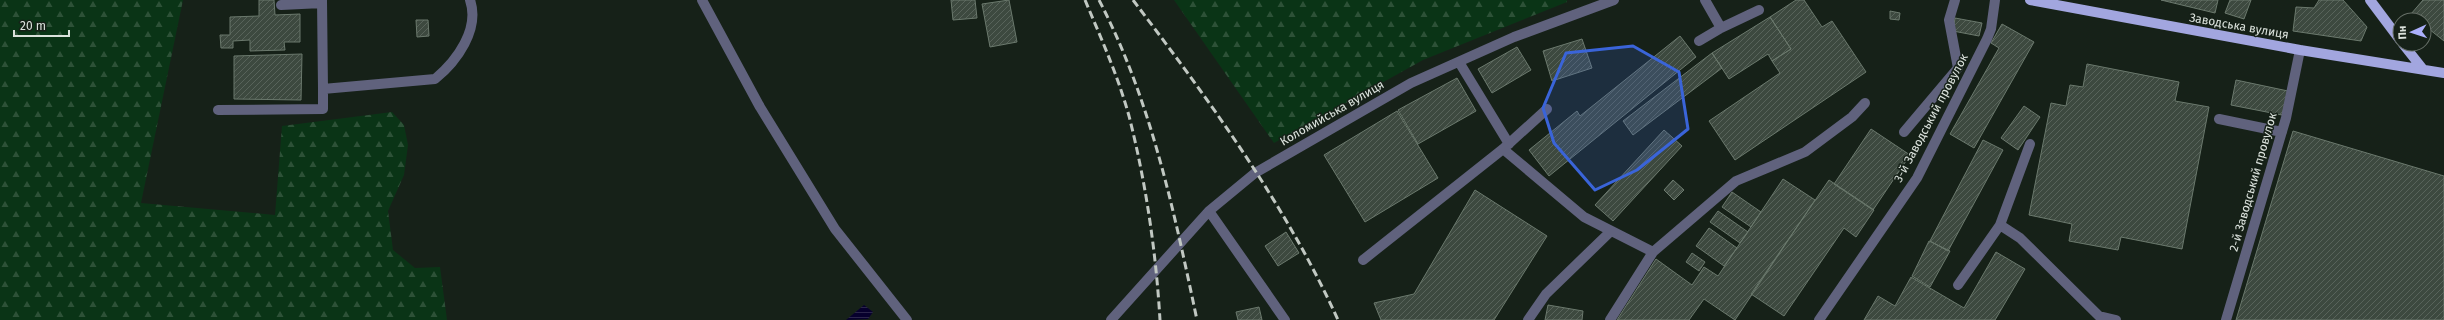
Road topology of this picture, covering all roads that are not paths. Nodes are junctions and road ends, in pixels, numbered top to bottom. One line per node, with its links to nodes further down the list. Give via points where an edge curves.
1 (470, 0): 20 (street, via 473,8 468,36 454,60 435,79)
2 (702, 0): 36 (street, via 760,107 836,229)
3 (1614, 0): 17 (street, Коломийська вулиця, via 1514,37)
4 (1705, 0): 12 (street)
5 (1955, 0): 25 (street, via 1949,20 1958,68)
6 (1995, 0): 41 (street, 3-й Заводський провулок, via 1987,40 1917,178)
7 (2030, 0): 15 (main road, Заводська вулиця)
8 (2370, 0): 13 (main road)
9 (322, 2): 10 (street); 20 (street)
10 (281, 4)
11 (1759, 10): 12 (street)
12 (1721, 28): 14 (street)
13 (2392, 29)
14 (1699, 41)
15 (2300, 50): 18 (main road, Заводська вулиця); 26 (street, 2-й Заводський провулок)
16 (2409, 52): 18 (main road)
17 (1459, 62): 28 (street); 29 (street, Коломийська вулиця, via 1411,83 1255,173)
18 (2422, 68): 19 (main road, Заводська вулиця)
19 (2444, 73)
20 (324, 89): 23 (street, via 323,109)
21 (1865, 103): 32 (street, via 1852,117 1805,152 1736,181)
22 (1547, 109): 28 (street)
23 (218, 110)
24 (2219, 119): 26 (street)
25 (1904, 132)
26 (2282, 132): 43 (street, 2-й Заводський провулок)
27 (2030, 144): 30 (street)
28 (1506, 147): 31 (street, via 1584,217); 33 (street)
29 (1209, 211): 37 (street, Коломийська вулиця); 38 (street)
30 (2000, 225): 34 (street); 35 (street, via 2020,238)
31 (1611, 231): 32 (street); 39 (street, via 1546,294)
32 (1653, 252): 40 (street)
33 (1363, 260)
34 (1958, 285)
35 (2098, 318): 42 (street)
36 (907, 320)
37 (1111, 320)
38 (1285, 320)
39 (1528, 320)
40 (1610, 320)
41 (1820, 320)
42 (2116, 320)
43 (2226, 320)

